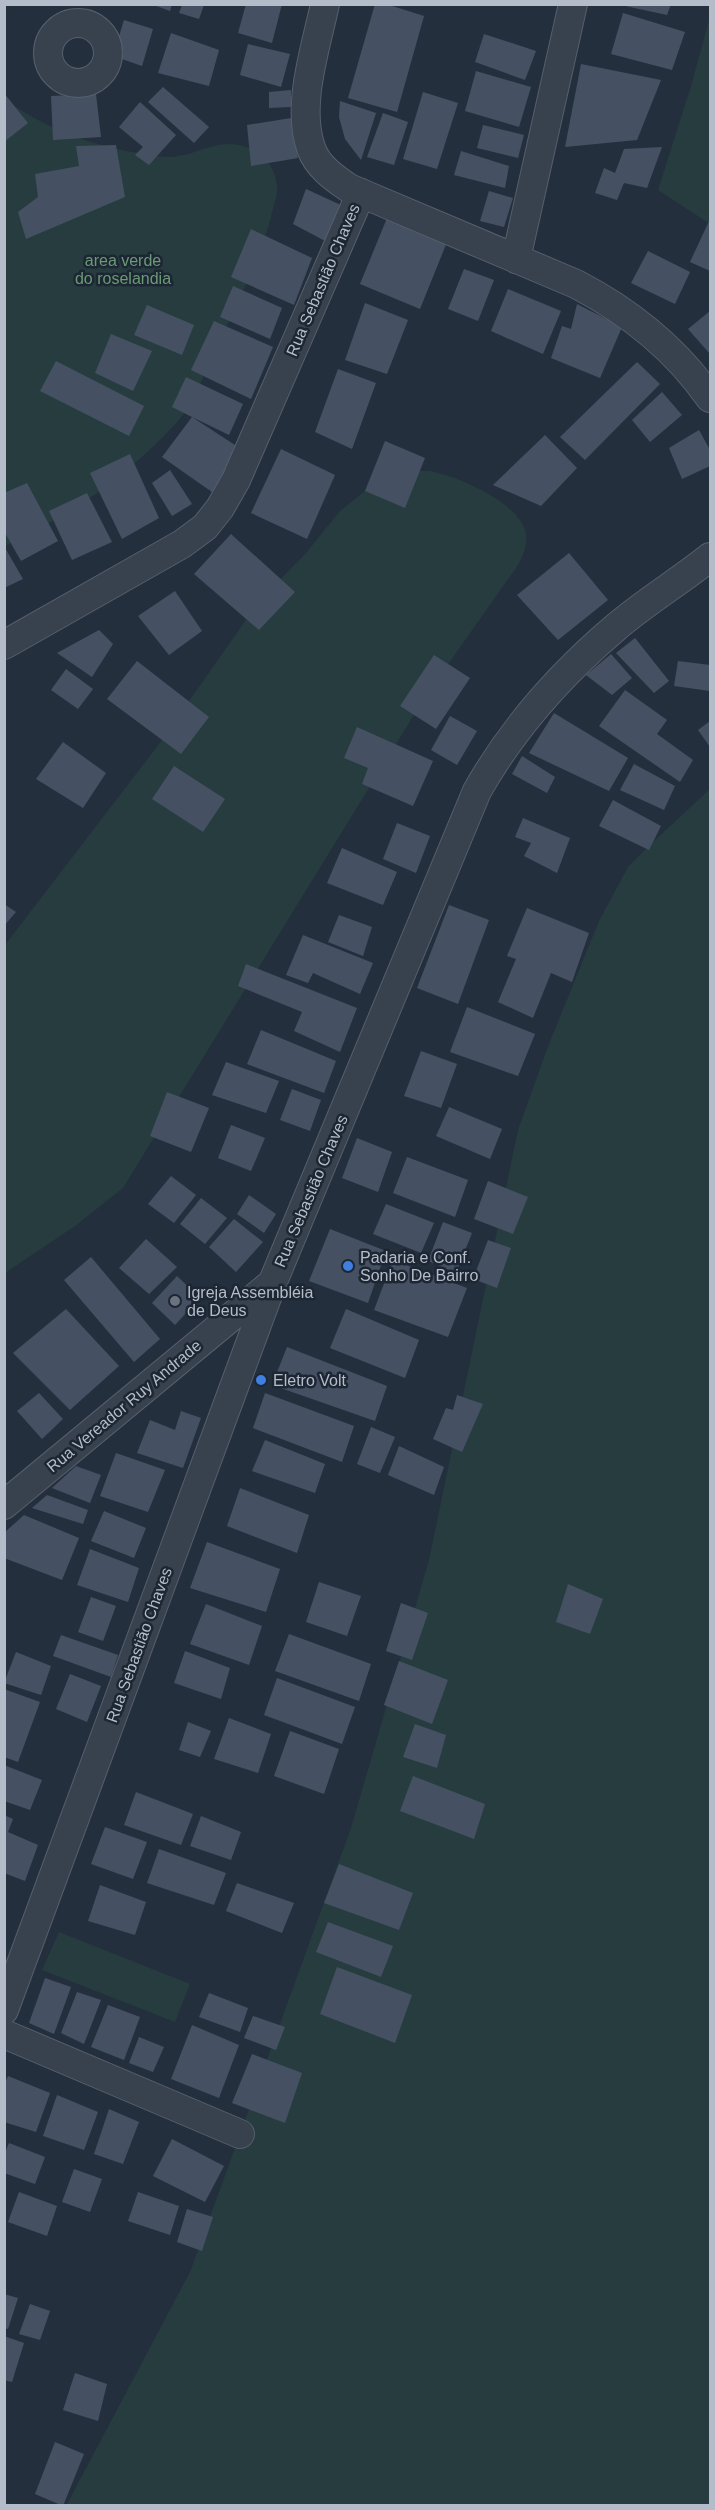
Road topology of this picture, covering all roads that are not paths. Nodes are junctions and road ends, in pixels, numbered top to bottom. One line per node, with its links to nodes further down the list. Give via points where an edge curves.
1 (325, 4): 3 (street, via 306,96 307,132 321,165 334,178)
2 (573, 4): 4 (street)
3 (361, 193): 4 (street, Rua Sebastião Chaves); 7 (street, Rua Sebastião Chaves, via 248,453 220,508 205,527 182,544)
4 (516, 259): 5 (street, Rua Sebastião Chaves, via 592,292 639,322 666,345)
5 (711, 398)
6 (711, 557): 8 (street, Rua Sebastião Chaves, via 652,598 579,660 522,724 490,768 472,802)
7 (4, 645)
8 (272, 1284): 9 (street, Rua Vereador Ruy Andrade); 10 (street, Rua Sebastião Chaves)
9 (4, 1505)
10 (4, 2010)
11 (4, 2034): 12 (street)
12 (240, 2134)

